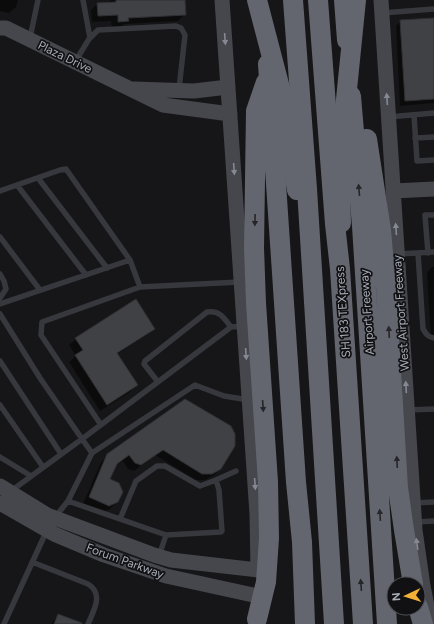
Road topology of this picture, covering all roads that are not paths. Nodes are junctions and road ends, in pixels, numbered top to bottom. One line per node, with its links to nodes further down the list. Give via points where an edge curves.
1 (38, 0): 14 (lane)
2 (83, 0): 13 (lane)
3 (222, 0): 18 (main road, one-way to 18)
4 (257, 0): 31 (highway, bridge, via 280,88)
5 (263, 0): 17 (highway)
6 (293, 0): 31 (highway, via 300,90)
7 (318, 0): 35 (highway)
8 (344, 0): 15 (highway, Airport Freeway)
9 (356, 0): 35 (highway, bridge, via 342,139)
10 (381, 7): 11 (lane); 24 (main road, West Airport Freeway, one-way to 10)
11 (434, 10)
12 (0, 28): 14 (main road, Plaza Drive, via 6,28)
13 (90, 38): 16 (lane); 20 (lane, via 98,30 106,28 181,28 184,35)
14 (29, 40): 16 (main road, Plaza Drive)
15 (348, 58): 81 (highway, one-way to 15, via 404,530 398,488 381,230 364,108); 92 (highway, Airport Freeway, one-way to 15, via 362,226)
16 (75, 62): 19 (main road, Plaza Drive)
17 (269, 74): 76 (highway); 85 (highway, one-way to 85, via 256,111 254,248 269,538 266,582)
18 (228, 87): 20 (main road, Plaza Drive); 22 (main road)
19 (129, 88): 20 (main road, Plaza Drive); 22 (main road, Plaza Drive, via 163,105)
20 (179, 90)
21 (434, 113): 23 (lane)
22 (230, 114): 44 (main road, one-way to 44)
23 (414, 115): 24 (lane); 26 (lane)
24 (388, 117): 33 (main road, West Airport Freeway)
25 (434, 137): 26 (lane)
26 (415, 138): 27 (lane, via 417,162)
27 (434, 160)
28 (38, 178): 29 (lane); 40 (lane, via 66,169); 41 (lane)
29 (17, 185): 32 (lane); 43 (lane)
30 (434, 189): 33 (main road)
31 (302, 190): 90 (highway, via 308,225)
32 (0, 191)
33 (393, 192): 39 (main road, West Airport Freeway, one-way to 33)
34 (434, 215): 38 (lane, via 425,215)
35 (338, 223): 91 (highway, SH 183 TEXpress, one-way to 35)
36 (0, 237): 46 (lane)
37 (418, 253): 38 (lane); 39 (lane); 51 (lane, via 423,329 425,334)
38 (431, 253)
39 (397, 254): 57 (main road, West Airport Freeway, one-way to 39)
40 (130, 260): 41 (lane); 45 (lane)
41 (107, 268): 43 (lane)
42 (0, 274): 47 (lane, via 6,290)
43 (86, 275): 46 (lane)
44 (242, 282): 45 (lane); 50 (main road)
45 (140, 287): 58 (lane, via 42,322 41,335)
46 (40, 290): 48 (lane)
47 (0, 298)
48 (0, 304)
49 (0, 314): 59 (lane)
50 (238, 326): 53 (lane); 53 (lane, via 218,312 207,312 145,361 144,364); 54 (main road, one-way to 54)
51 (434, 338)
52 (0, 361): 61 (lane)
53 (158, 382): 58 (lane)
54 (249, 400): 60 (lane, via 224,396 195,385); 79 (main road, one-way to 79)
55 (0, 405): 63 (lane)
56 (434, 409): 57 (lane)
57 (408, 410): 70 (main road, West Airport Freeway)
58 (101, 425): 59 (lane)
59 (82, 439): 60 (lane); 61 (lane)
60 (92, 453): 68 (lane)
61 (62, 454): 63 (lane)
62 (0, 457): 65 (lane)
63 (43, 467): 65 (lane)
64 (236, 471): 66 (lane)
65 (31, 476): 67 (lane)
66 (216, 480): 71 (lane, via 202,486 197,485 165,466 157,466 136,481); 75 (lane, via 219,490 221,532)
67 (2, 496): 74 (main road, Forum Parkway, via 47,515)
68 (68, 501): 71 (lane); 74 (lane)
69 (434, 502): 70 (lane)
70 (413, 503): 73 (main road, West Airport Freeway)
71 (120, 520): 75 (lane)
72 (434, 521): 73 (lane)
73 (414, 522): 82 (main road, West Airport Freeway, one-way to 73)
74 (51, 524): 77 (main road, Forum Parkway); 78 (lane); 80 (main road, Forum Parkway, via 104,556)
75 (166, 536): 77 (lane)
76 (302, 542): 88 (highway, via 292,588); 89 (highway)
77 (159, 557): 79 (main road, Forum Parkway); 80 (main road)
78 (32, 562): 86 (lane); 87 (lane, via 88,584 94,589 97,602)
79 (258, 570): 83 (main road)
80 (154, 572): 83 (main road, Forum Parkway)
81 (420, 576)
82 (422, 576)
83 (258, 596): 85 (main road)
84 (426, 602): 93 (main road, West Airport Freeway)
85 (256, 621)
86 (4, 624)
87 (88, 624)
88 (292, 624)
89 (306, 624)
90 (334, 624)
91 (363, 624)
92 (387, 624)
93 (430, 624)

